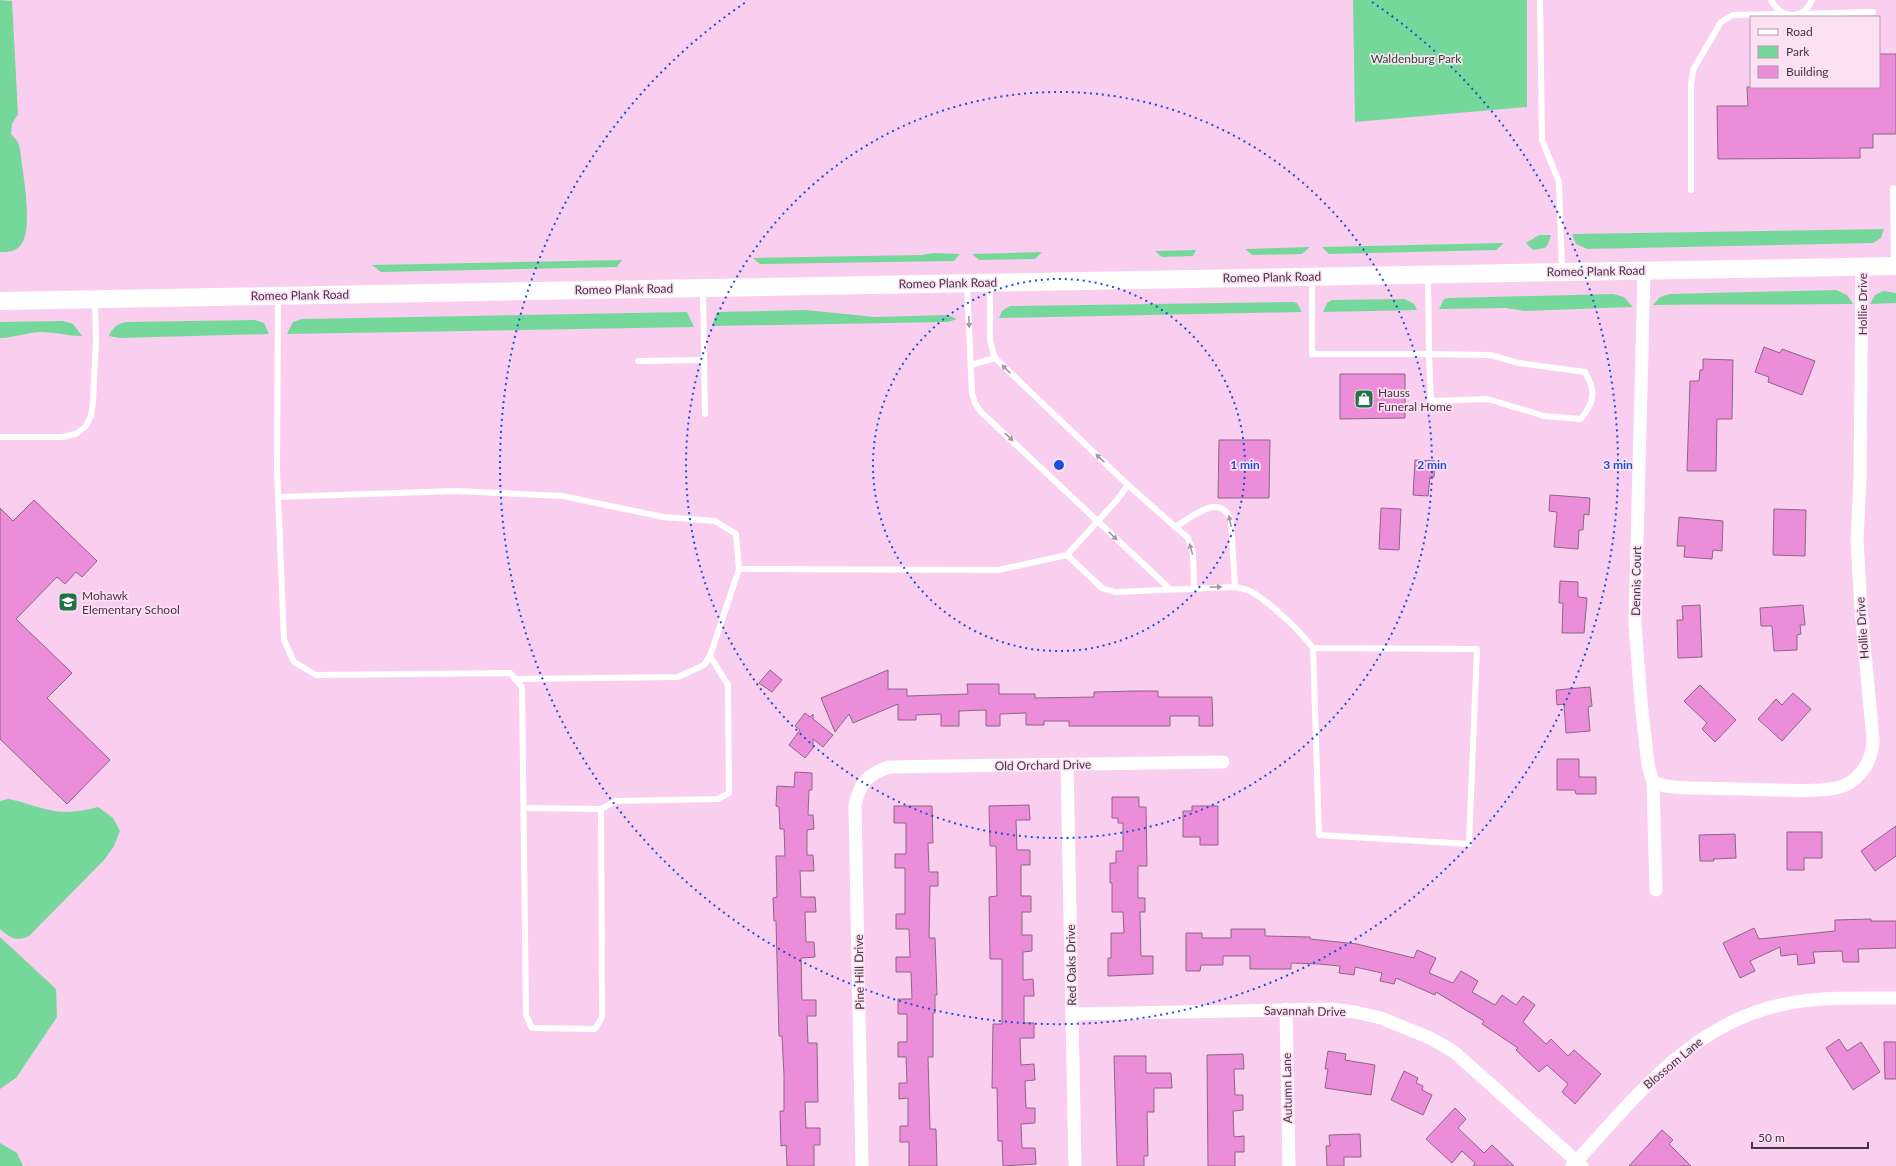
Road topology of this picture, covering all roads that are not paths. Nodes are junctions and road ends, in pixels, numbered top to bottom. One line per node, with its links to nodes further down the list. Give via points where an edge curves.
1 (1540, 0): 12 (lane, via 1542,140 1559,182)
2 (1771, 0): 5 (lane, via 1775,7)
3 (1812, 0): 6 (lane)
4 (1873, 12): 6 (lane)
5 (1786, 14): 6 (lane); 8 (lane, via 1738,15 1727,18 1716,29 1693,70)
6 (1800, 14)
7 (1893, 188): 10 (lane)
8 (1691, 190)
9 (1862, 266): 10 (main road, Romeo Plank Road); 11 (main road, Romeo Plank Road); 43 (street, Hollie Drive, via 1858,541 1862,624 1873,740 1873,751 1869,761 1844,786 1831,788 1673,787)
10 (1895, 266)
11 (1644, 270): 12 (main road, Romeo Plank Road); 43 (street, Dennis Court, via 1635,624 1641,702)
12 (1562, 272): 13 (main road, Romeo Plank Road)
13 (1428, 275): 14 (main road, Romeo Plank Road); 21 (lane)
14 (1312, 276): 16 (main road, Romeo Plank Road); 21 (lane, via 1312,354)
15 (967, 283): 16 (main road, Romeo Plank Road); 17 (main road, Romeo Plank Road); 25 (lane, one-way to 25)
16 (990, 283): 22 (lane, via 990,341)
17 (703, 288): 18 (main road, Romeo Plank Road); 23 (lane)
18 (278, 296): 19 (main road, Romeo Plank Road); 29 (lane)
19 (95, 300): 20 (main road, Romeo Plank Road); 27 (lane, via 93,402 86,426 76,434 62,437)
20 (0, 301)
21 (1429, 354): 21 (lane, via 1431,401 1488,399 1544,416 1581,419 1591,406 1592,386 1585,372 1519,363 1490,356)
22 (995, 358): 25 (lane); 28 (lane, one-way to 22)
23 (704, 360): 24 (lane); 26 (lane)
24 (638, 361)
25 (971, 365): 30 (lane, one-way to 30, via 972,393 980,411)
26 (705, 414)
27 (0, 437)
28 (1128, 485): 30 (lane); 31 (lane)
29 (278, 497): 33 (lane, via 456,491 562,496 663,517 715,521 736,534); 39 (lane, via 284,640 294,662 316,675 510,673)
30 (1097, 521): 32 (lane); 35 (lane, one-way to 35)
31 (1175, 527): 34 (lane, one-way to 31, via 1231,521 1228,513 1223,508 1215,506); 36 (lane, one-way to 31, via 1193,552 1188,538)
32 (1067, 555): 33 (lane, via 998,570); 35 (lane, via 1102,588 1115,592)
33 (739, 569): 38 (lane)
34 (1234, 587): 36 (lane, one-way to 34); 37 (lane, via 1248,590 1258,596 1304,636)
35 (1169, 588): 36 (lane)
36 (1194, 588)
37 (1313, 648): 37 (lane, via 1320,836 1469,844 1477,649)
38 (710, 656): 39 (lane, via 704,665 678,677); 45 (lane, via 728,685 729,794 718,799 616,801)
39 (515, 679): 44 (lane, via 522,687)
40 (1224, 762): 41 (street, Old Orchard Drive)
41 (1067, 765): 42 (street, Old Orchard Drive, via 889,767 876,771); 49 (street, Red Oaks Drive)
42 (865, 780): 51 (street, Pine Hill Drive, via 858,792 855,805)
43 (1652, 782): 46 (street, Dennis Court)
44 (524, 808): 45 (lane); 45 (lane, via 526,1015 532,1028 595,1029 602,1017)
45 (600, 809)
46 (1656, 890)
47 (1896, 998): 50 (street, Blossom Lane, via 1796,1002 1774,1006 1729,1023 1685,1050 1647,1084)
48 (1286, 1009): 49 (street, Savannah Drive); 50 (street, Savannah Drive, via 1355,1012 1381,1018 1430,1038 1453,1051 1471,1066); 53 (street, Autumn Lane)
49 (1072, 1014): 52 (street, Red Oaks Drive)
50 (1577, 1164)
51 (862, 1166)
52 (1075, 1166)
53 (1288, 1166)

